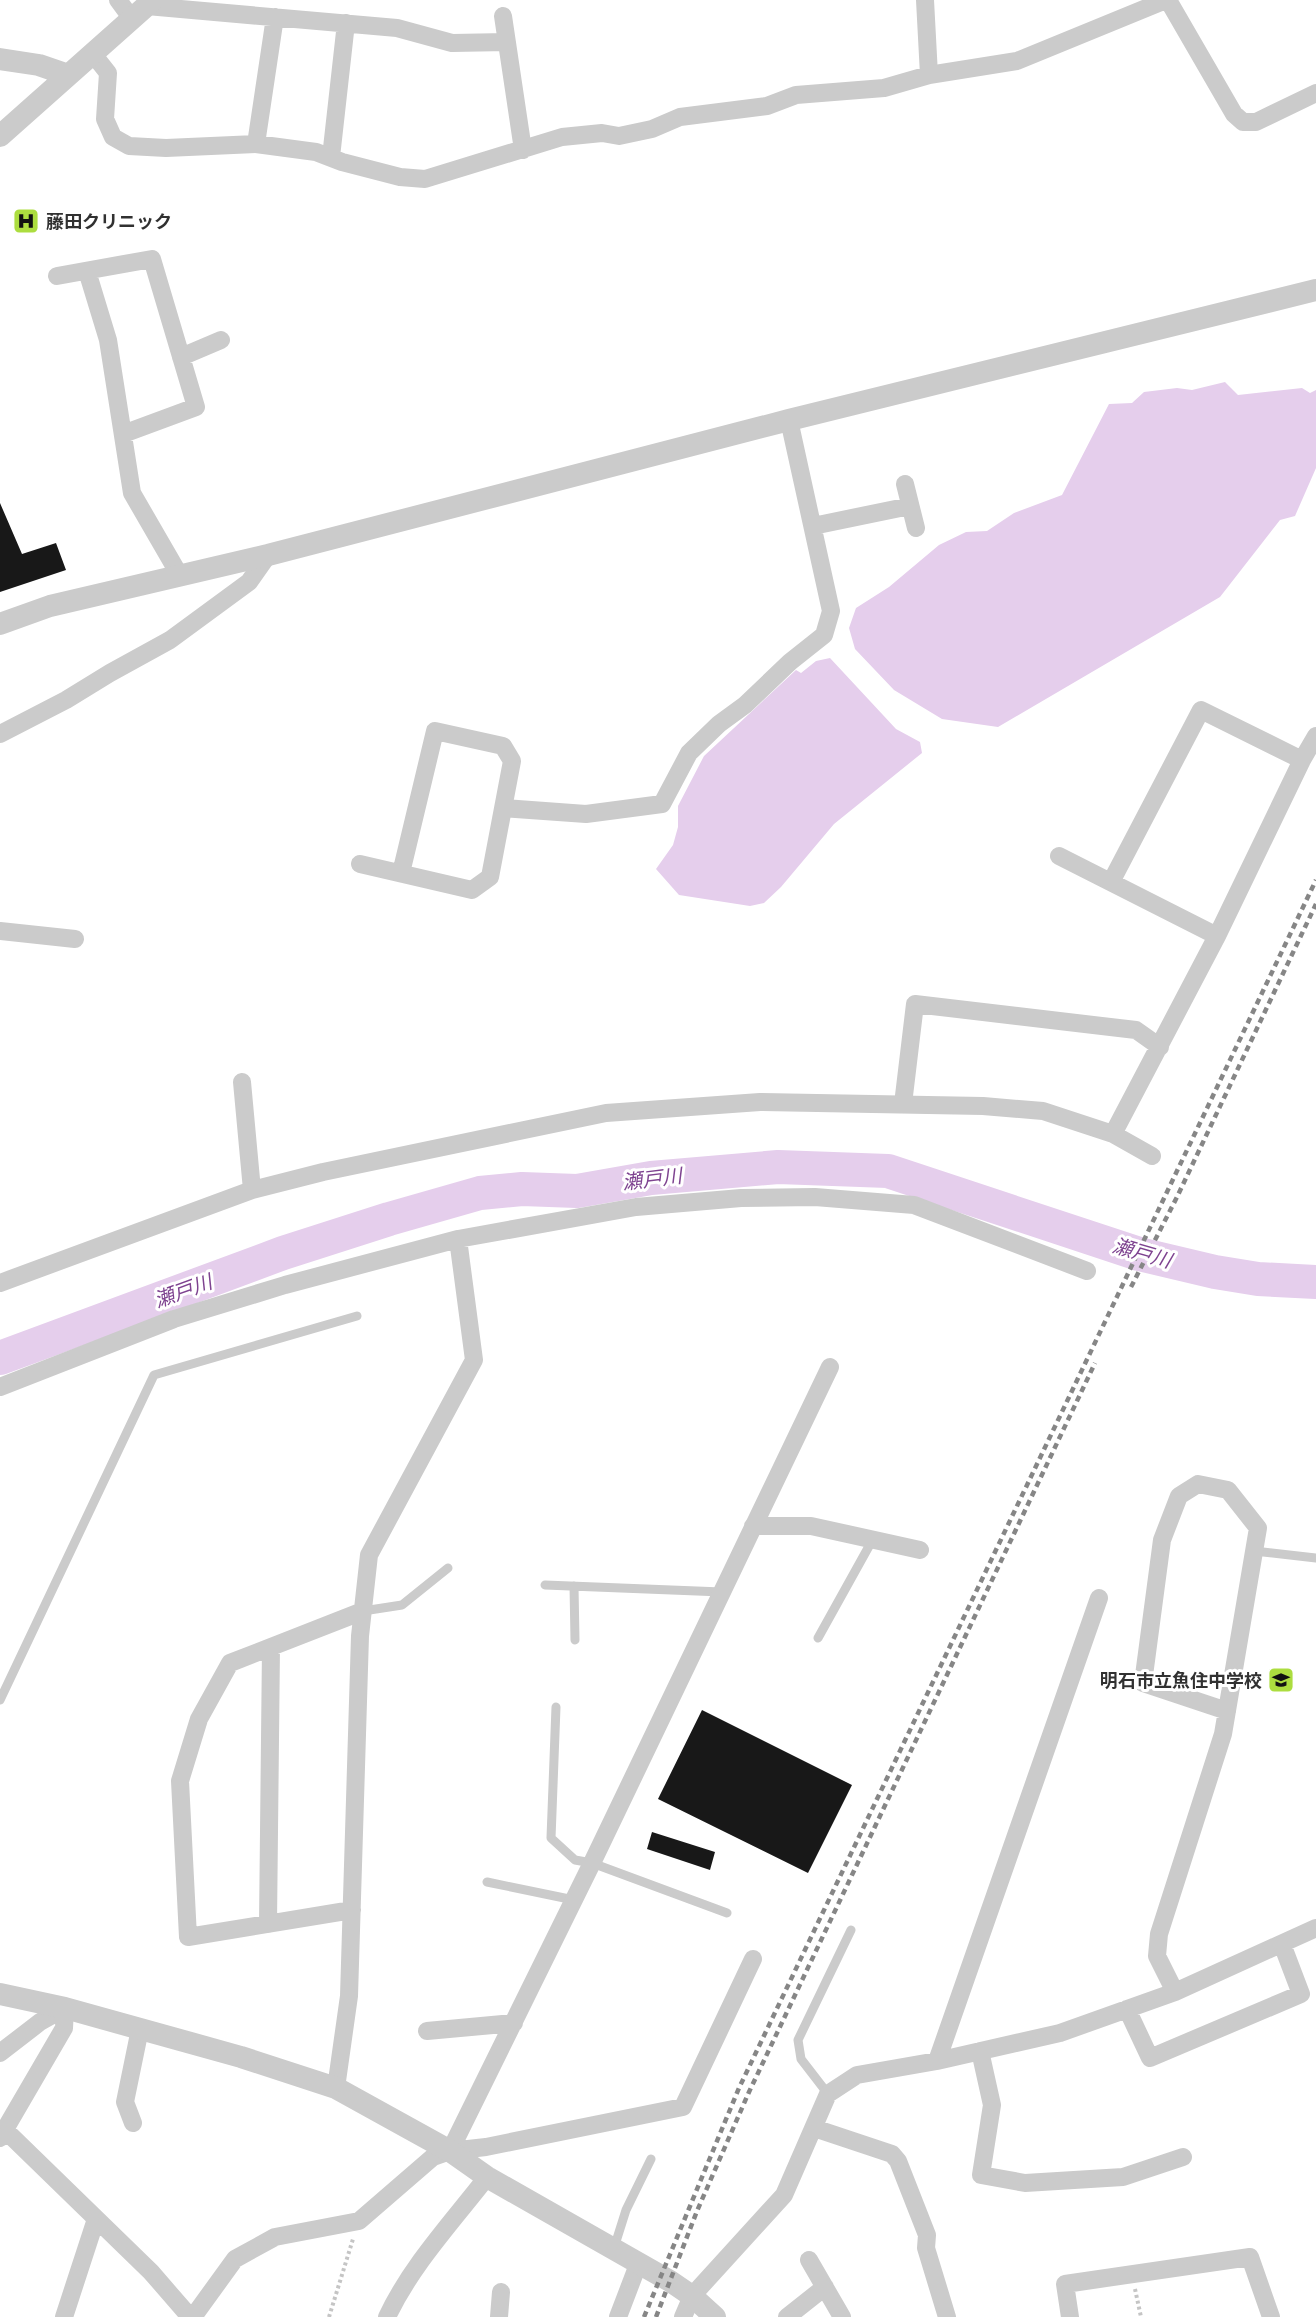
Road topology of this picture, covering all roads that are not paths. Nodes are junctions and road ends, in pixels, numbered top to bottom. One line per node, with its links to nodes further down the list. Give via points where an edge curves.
1 (118, 0): 4 (street)
2 (925, 0): 12 (street)
3 (1167, 0): 12 (street, via 1017,61); 13 (street, via 1234,114 1243,122 1256,122)
4 (144, 8): 6 (street); 9 (street)
5 (503, 16): 8 (street)
6 (274, 17): 7 (street); 15 (street)
7 (346, 22): 8 (street, via 397,28 452,43); 17 (street)
8 (507, 42): 16 (street)
9 (93, 54): 11 (street); 15 (street, via 108,73 105,120 113,138 129,146 166,148)
10 (0, 59): 11 (street, via 39,65)
11 (68, 75): 14 (street)
12 (929, 75): 16 (street, via 884,88 796,95 767,106 680,117 620,136 602,133 562,137)
13 (1316, 93)
14 (0, 136)
15 (256, 144): 17 (street, via 316,152)
16 (523, 150): 17 (street, via 425,179 400,177)
17 (331, 158)
18 (87, 271): 19 (street); 22 (street, via 152,259); 24 (street, via 108,340)
19 (57, 276)
20 (1316, 291): 23 (street)
21 (221, 340): 22 (street)
22 (181, 357): 24 (street, via 196,408)
23 (789, 420): 27 (street); 29 (street)
24 (123, 434): 30 (street, via 132,494)
25 (905, 484): 26 (street)
26 (910, 507): 27 (street); 28 (street)
27 (813, 526): 35 (street, via 831,611 824,635 689,753 662,804 586,814)
28 (915, 528)
29 (268, 555): 30 (street); 32 (street, via 249,582 170,640)
30 (180, 576): 31 (street, via 50,606)
31 (0, 624)
32 (0, 734)
33 (1316, 736): 34 (street)
34 (1302, 760): 39 (street, via 1201,710); 41 (street)
35 (503, 808): 38 (street, via 490,877 472,890); 38 (street, via 512,761 503,746 435,731)
36 (1059, 856): 39 (street)
37 (360, 864): 38 (street)
38 (401, 873)
39 (1111, 882): 41 (street)
40 (0, 932): 42 (street)
41 (1217, 936): 43 (street)
42 (75, 939)
43 (1160, 1047): 45 (street, via 1136,1030 915,1004); 46 (street)
44 (242, 1082): 48 (street)
45 (903, 1104): 46 (street, via 1043,1111); 48 (street, via 760,1102 606,1113)
46 (1113, 1134): 47 (street)
47 (1152, 1156)
48 (252, 1190): 51 (street)
49 (458, 1239): 50 (street, via 636,1208 741,1198 815,1197 914,1205); 54 (street, via 174,1319); 65 (street, via 474,1360 369,1555)
50 (1087, 1271)
51 (1, 1280)
52 (357, 1316): 69 (lane, via 153,1375)
53 (830, 1367): 55 (street)
54 (0, 1387)
55 (753, 1526): 56 (street, via 811,1526); 63 (street)
56 (873, 1539): 57 (street); 66 (lane)
57 (920, 1550)
58 (1254, 1551): 59 (lane); 71 (street); 71 (street, via 1258,1528 1228,1490 1198,1484 1179,1496 1162,1540 1143,1683)
59 (1316, 1558)
60 (448, 1568): 65 (lane, via 402,1605)
61 (545, 1585): 62 (lane)
62 (574, 1586): 63 (lane); 67 (lane)
63 (722, 1592): 72 (street)
64 (1099, 1598): 91 (street)
65 (363, 1611): 68 (street); 75 (street)
66 (818, 1638)
67 (575, 1640)
68 (272, 1647): 77 (street); 77 (street, via 230,1663 199,1719 180,1781 188,1936)
69 (0, 1700)
70 (556, 1707): 72 (lane, via 551,1838 575,1860)
71 (1227, 1711): 82 (street, via 1159,1934 1157,1956)
72 (592, 1863): 74 (street); 76 (lane)
73 (487, 1882): 74 (lane)
74 (574, 1900): 86 (street)
75 (352, 1910): 77 (street); 92 (street, via 349,1996)
76 (727, 1914)
77 (268, 1924)
78 (1316, 1928): 80 (street)
79 (851, 1930): 93 (lane, via 798,2040 801,2059)
80 (1282, 1944): 82 (street); 85 (street, via 1301,1994 1150,2058)
81 (753, 1959): 97 (street, via 683,2107)
82 (1175, 1992): 85 (street)
83 (0, 1994): 84 (street)
84 (65, 2008): 87 (street); 90 (street); 96 (street, via 64,2028)
85 (1127, 2009): 89 (street, via 1060,2033)
86 (514, 2023): 88 (street); 97 (street)
87 (140, 2029): 92 (street); 94 (street, via 125,2102)
88 (427, 2031)
89 (980, 2051): 91 (street); 98 (street, via 992,2105 981,2175 1025,2183 1123,2177)
90 (0, 2053)
91 (937, 2061): 93 (street, via 857,2075)
92 (336, 2088): 97 (street)
93 (828, 2094): 95 (street)
94 (133, 2123)
95 (814, 2128): 107 (street, via 784,2195); 117 (street, via 892,2154 898,2162 927,2235 926,2248)
96 (2, 2134): 101 (street)
97 (450, 2151): 100 (street); 109 (street, via 433,2157 358,2221 275,2237 235,2259)
98 (1182, 2157)
99 (651, 2159): 102 (lane, via 626,2210)
100 (487, 2177): 102 (street); 110 (street, via 396,2296)
101 (96, 2219): 108 (street); 109 (street)
102 (614, 2249): 104 (street)
103 (809, 2260): 105 (street)
104 (639, 2262): 107 (street); 112 (street)
105 (825, 2287): 115 (street); 116 (street)
106 (501, 2292): 111 (street)
107 (692, 2296): 113 (street); 114 (street)
108 (64, 2317)
109 (192, 2317)
110 (387, 2317)
111 (500, 2317)
112 (618, 2317)
113 (683, 2317)
114 (715, 2317)
115 (787, 2317)
116 (842, 2317)
117 (947, 2317)
118 (1070, 2317): 119 (street, via 1065,2284 1250,2257)
119 (1272, 2317)

